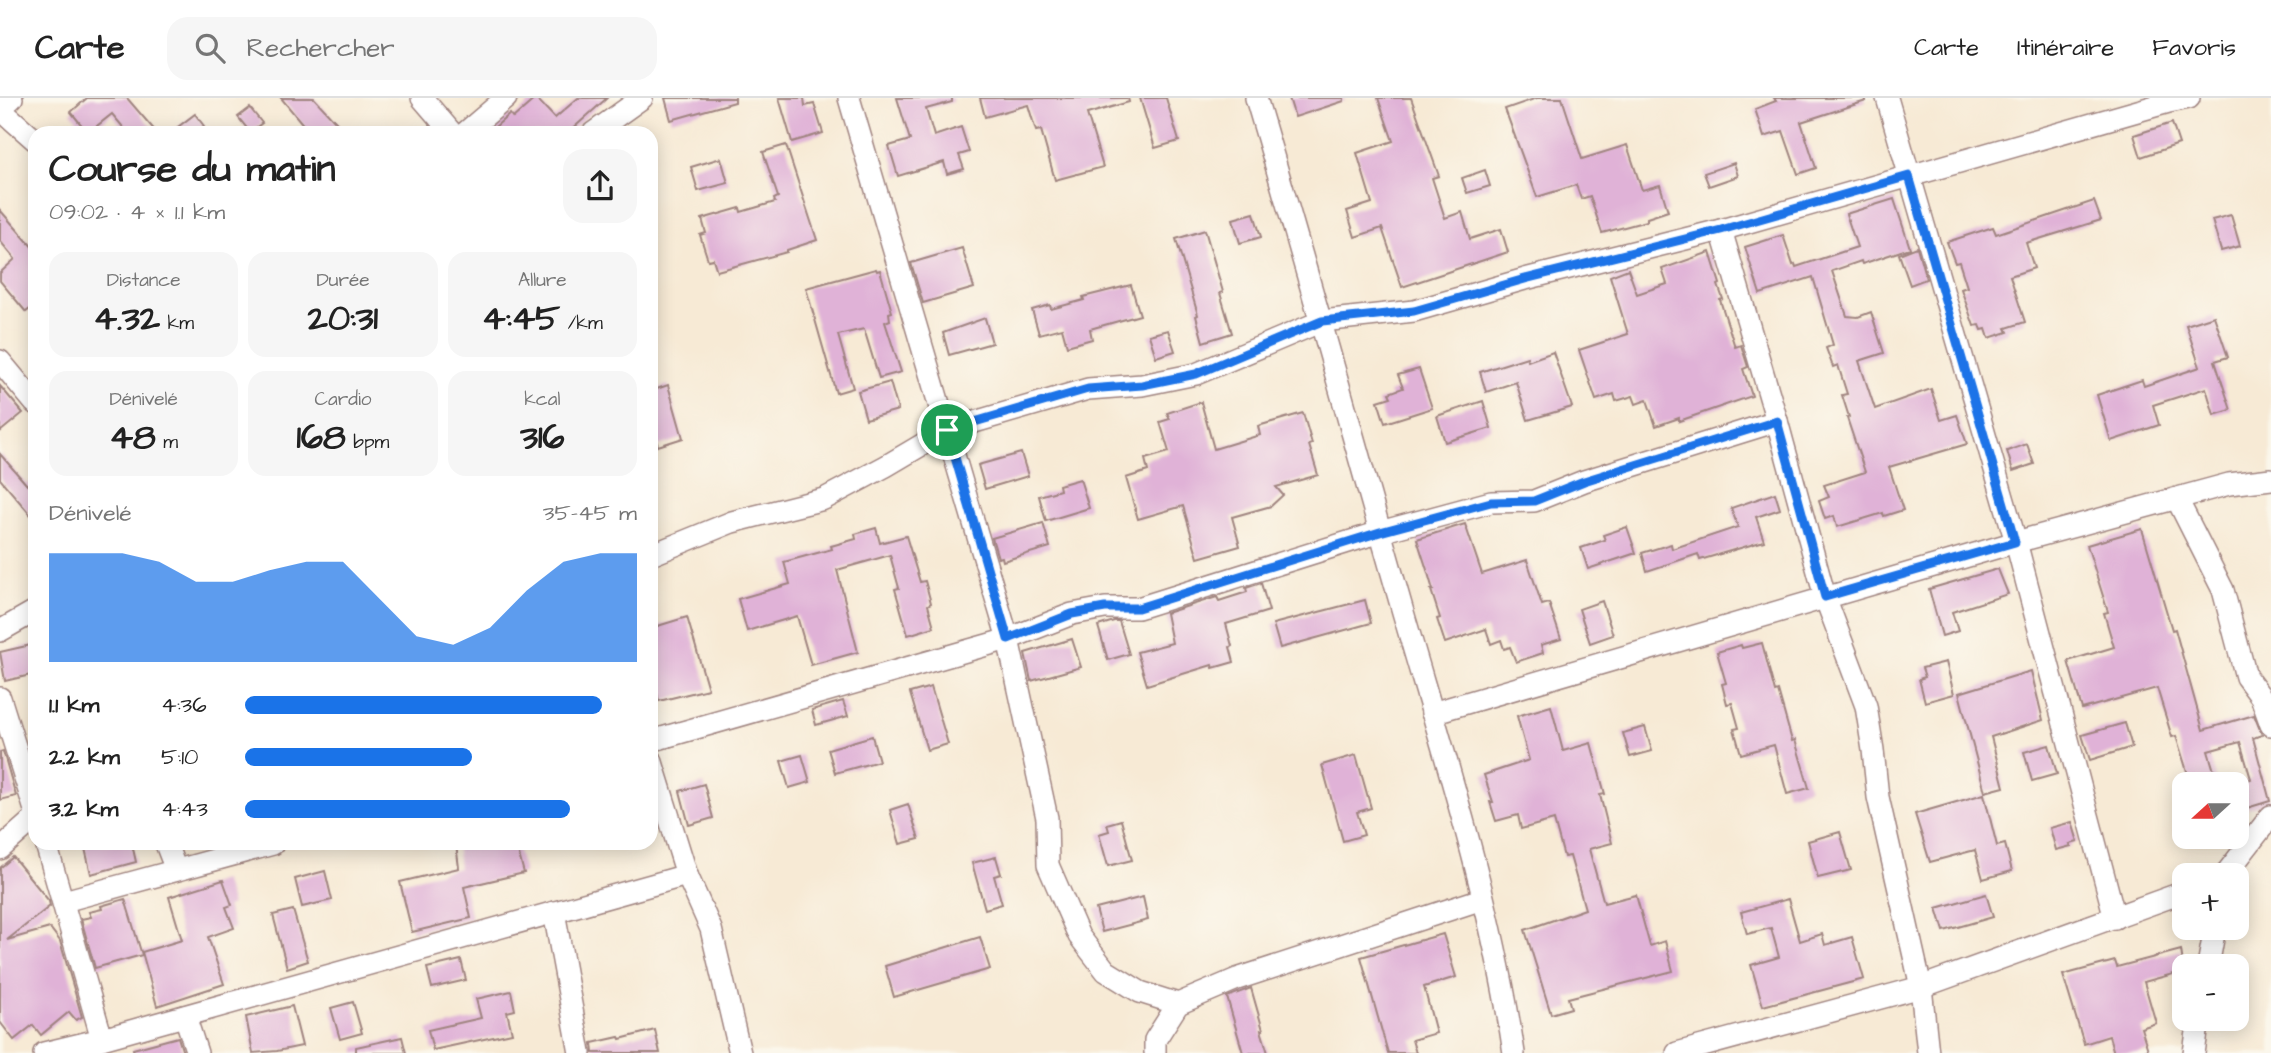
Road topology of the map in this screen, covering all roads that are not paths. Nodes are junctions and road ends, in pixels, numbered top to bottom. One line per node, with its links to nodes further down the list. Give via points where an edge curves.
1 (12, 98): 12 (street, via 0,108)
2 (422, 98): 9 (street)
3 (506, 98): 10 (street)
4 (642, 98): 11 (street)
5 (849, 98): 19 (street)
6 (1256, 98): 15 (street)
7 (1887, 98): 13 (street)
8 (2189, 98): 13 (street)
9 (446, 126)
10 (473, 126)
11 (603, 126)
12 (28, 134)
13 (1909, 176): 14 (street); 23 (street)
14 (1721, 230): 15 (street, via 1414,311); 18 (street)
15 (1322, 321): 19 (street, via 1196,374 1088,389); 22 (street)
16 (0, 361): 17 (street)
17 (28, 395)
18 (1777, 421): 22 (street, via 1534,501 1491,502); 25 (street)
19 (947, 430): 24 (street, via 824,499 732,522); 28 (street)
20 (2271, 479): 21 (street, via 2229,484)
21 (2177, 499): 23 (street); 31 (street, via 2223,590 2246,677 2261,697)
22 (1380, 532): 28 (street, via 1138,608 1072,614); 30 (street)
23 (2015, 542): 25 (street); 48 (street)
24 (658, 552)
25 (1825, 597): 30 (street); 49 (street, via 1866,706 1878,797)
26 (28, 615): 27 (street)
27 (0, 631)
28 (1008, 639): 32 (street); 50 (street, via 1047,818 1048,865 1079,936 1106,971 1140,992)
29 (0, 698): 34 (street)
30 (1432, 713): 45 (street)
31 (2271, 725)
32 (658, 739)
33 (658, 782): 43 (street)
34 (28, 788)
35 (2271, 816): 41 (street)
36 (28, 824): 37 (street)
37 (0, 849)
38 (48, 850): 46 (street)
39 (168, 850): 42 (street)
40 (251, 850): 42 (street)
41 (2234, 863)
42 (176, 870): 46 (street)
43 (687, 875): 47 (street); 57 (street, via 711,929)
44 (2172, 897): 48 (street)
45 (1482, 899): 50 (street, via 1237,979); 59 (street)
46 (64, 901): 53 (street)
47 (554, 912): 51 (street); 56 (street)
48 (2115, 918): 49 (street)
49 (1921, 987): 60 (street); 61 (street)
50 (1178, 1003): 58 (street, via 1155,1040)
51 (185, 1016): 53 (street); 55 (street)
52 (2197, 1031): 62 (street)
53 (102, 1039): 54 (street)
54 (44, 1053)
55 (197, 1053)
56 (580, 1053)
57 (740, 1053)
58 (1155, 1053)
59 (1514, 1053)
60 (1677, 1053)
61 (1928, 1053)
62 (2194, 1053)

